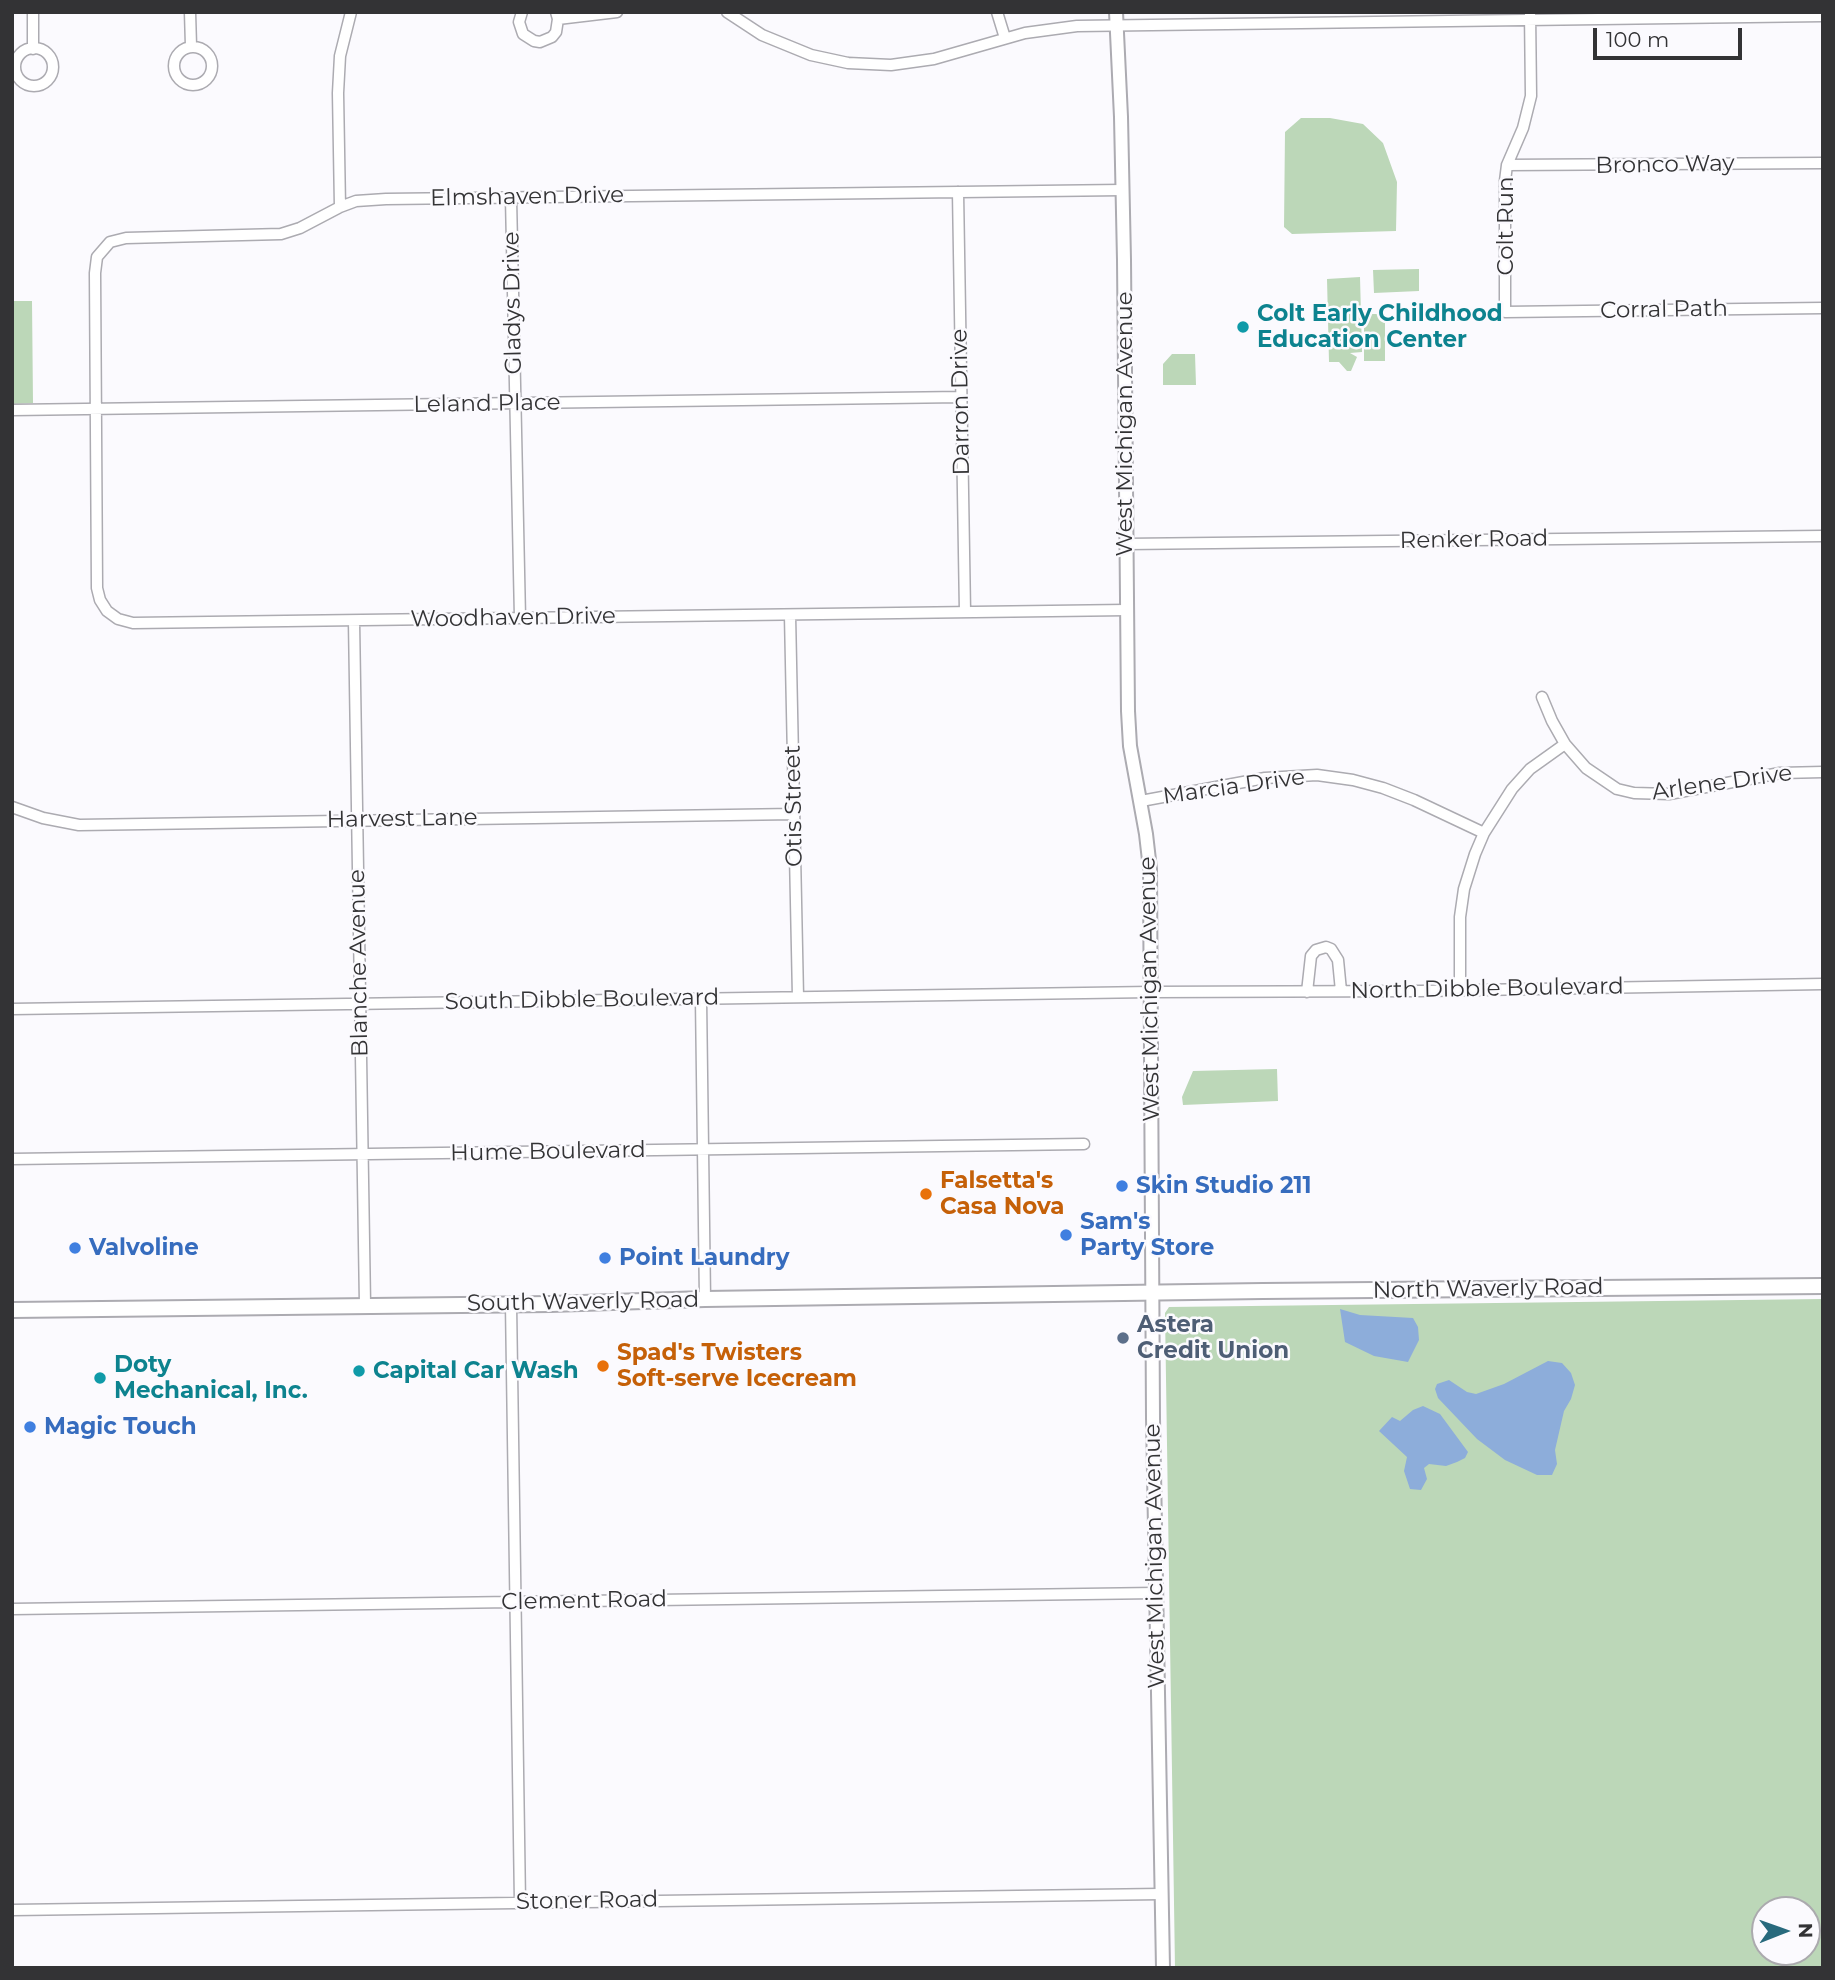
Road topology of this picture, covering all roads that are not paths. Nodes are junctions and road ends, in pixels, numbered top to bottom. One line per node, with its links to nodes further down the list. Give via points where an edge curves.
1 (33, 12): 14 (street)
2 (190, 12): 13 (street)
3 (351, 12): 20 (street, via 340,57)
4 (522, 12): 8 (street, via 520,28 528,39 540,42 552,37)
5 (617, 12): 8 (street)
6 (727, 12): 12 (street, via 789,47 866,65 915,63)
7 (997, 12): 12 (street)
8 (557, 16)
9 (1530, 16): 10 (street); 11 (street); 16 (street, Colt Run, via 1531,96)
10 (1823, 16)
11 (1117, 18): 12 (street); 17 (street, West Michigan Avenue)
12 (1004, 38)
13 (191, 46): 13 (street, via 180,51 174,62 176,75 192,85 204,82 212,65 204,49)
14 (33, 49)
15 (1823, 163): 16 (street, Bronco Way)
16 (1507, 165): 22 (street, Colt Run)
17 (1123, 190): 18 (street, Elmshaven Drive); 28 (street, West Michigan Avenue)
18 (958, 192): 19 (street, Elmshaven Drive); 23 (street, Darron Drive)
19 (511, 198): 20 (street, Elmshaven Drive, via 386,199); 24 (street, Gladys Drive)
20 (340, 207): 25 (street, Elmshaven Drive, via 281,234 110,242 97,257 95,273)
21 (1823, 308): 22 (street, Corral Path)
22 (1505, 312)
23 (961, 397): 24 (street, Leland Place); 30 (street, Darron Drive)
24 (515, 403): 25 (street, Leland Place); 32 (street, Gladys Drive)
25 (97, 408): 26 (street, Leland Place); 33 (street, Woodhaven Drive, via 97,588 107,611 133,623)
26 (12, 410)
27 (1823, 536): 28 (street, Renker Road)
28 (1126, 544): 29 (street, West Michigan Avenue)
29 (1127, 610): 30 (street, Woodhaven Drive); 37 (street, West Michigan Avenue, via 1129,733)
30 (964, 612): 31 (street, Woodhaven Drive)
31 (790, 615): 32 (street, Woodhaven Drive); 39 (street, Otis Street)
32 (520, 618): 33 (street, Woodhaven Drive)
33 (354, 621): 40 (street, Blanche Avenue)
34 (1542, 697): 35 (street, Arlene Drive)
35 (1565, 744): 36 (street, Arlene Drive, via 1603,781 1634,793 1669,794 1757,776); 41 (street, via 1530,769)
36 (1823, 772)
37 (1141, 801): 41 (street, Marcia Drive, via 1265,778 1317,775 1382,788); 45 (street, West Michigan Avenue, via 1150,869)
38 (12, 807): 40 (street, Harvest Lane, via 79,824)
39 (794, 814): 40 (street, Harvest Lane); 47 (street, Otis Street)
40 (357, 820): 49 (street, Blanche Avenue)
41 (1484, 833): 43 (street, via 1464,889)
42 (1823, 984): 43 (street, North Dibble Boulevard)
43 (1460, 990): 44 (street, North Dibble Boulevard)
44 (1341, 991): 46 (street, North Dibble Boulevard); 46 (street, via 1338,960 1326,947 1311,956)
45 (1151, 992): 46 (street, North Dibble Boulevard); 47 (street, South Dibble Boulevard); 56 (street, West Michigan Avenue)
46 (1307, 992)
47 (798, 997): 48 (street, South Dibble Boulevard)
48 (701, 999): 49 (street, South Dibble Boulevard); 52 (street)
49 (360, 1003): 50 (street, South Dibble Boulevard); 53 (street, Blanche Avenue)
50 (12, 1009)
51 (1084, 1144): 52 (street, Hume Boulevard)
52 (704, 1149): 53 (street, Hume Boulevard); 57 (street)
53 (362, 1154): 54 (street, Hume Boulevard); 58 (street, Blanche Avenue)
54 (12, 1160)
55 (1823, 1286): 56 (main road, North Waverly Road)
56 (1153, 1292): 57 (main road, South Waverly Road); 61 (street, West Michigan Avenue)
57 (705, 1299): 59 (main road, South Waverly Road)
58 (365, 1304): 59 (main road, South Waverly Road); 60 (main road, South Waverly Road)
59 (511, 1304): 62 (street)
60 (12, 1310)
61 (1156, 1593): 62 (street, Clement Road); 64 (street, West Michigan Avenue)
62 (516, 1602): 63 (street, Clement Road); 65 (street)
63 (12, 1609)
64 (1161, 1894): 65 (street, Stoner Road); 67 (street, West Michigan Avenue)
65 (520, 1903): 66 (street, Stoner Road)
66 (12, 1910)
67 (1163, 1968)

